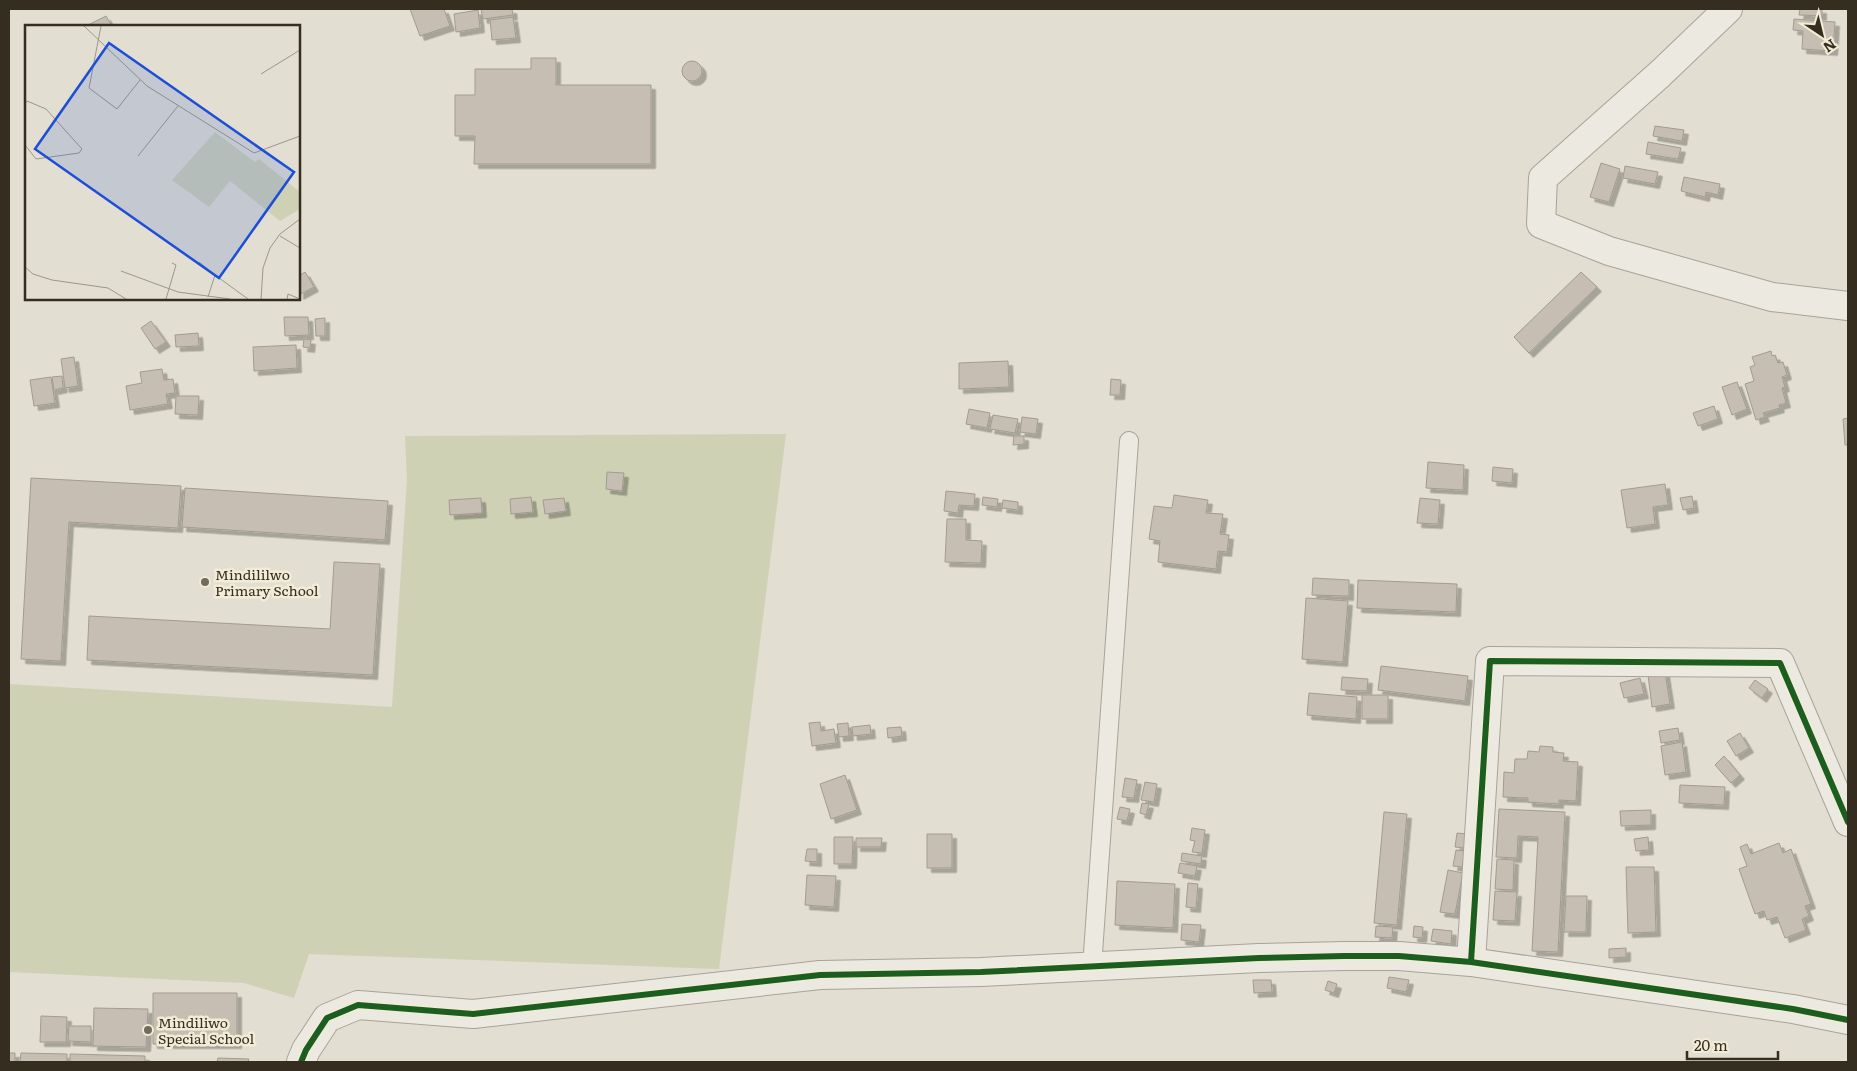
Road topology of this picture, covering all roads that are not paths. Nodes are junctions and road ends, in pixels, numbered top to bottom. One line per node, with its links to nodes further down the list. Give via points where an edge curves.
1 (1728, 9): 2 (street, via 1543,178 1541,224 1609,251 1772,297)
2 (1848, 306)
3 (1128, 441): 6 (lane)
4 (1848, 822): 5 (street, via 1780,663 1490,661)
5 (1471, 962): 6 (street, via 1399,956 1344,956); 7 (street)
6 (1092, 967): 8 (street, via 820,975 473,1014 358,1005 327,1018)
7 (1848, 1020)
8 (301, 1062)

